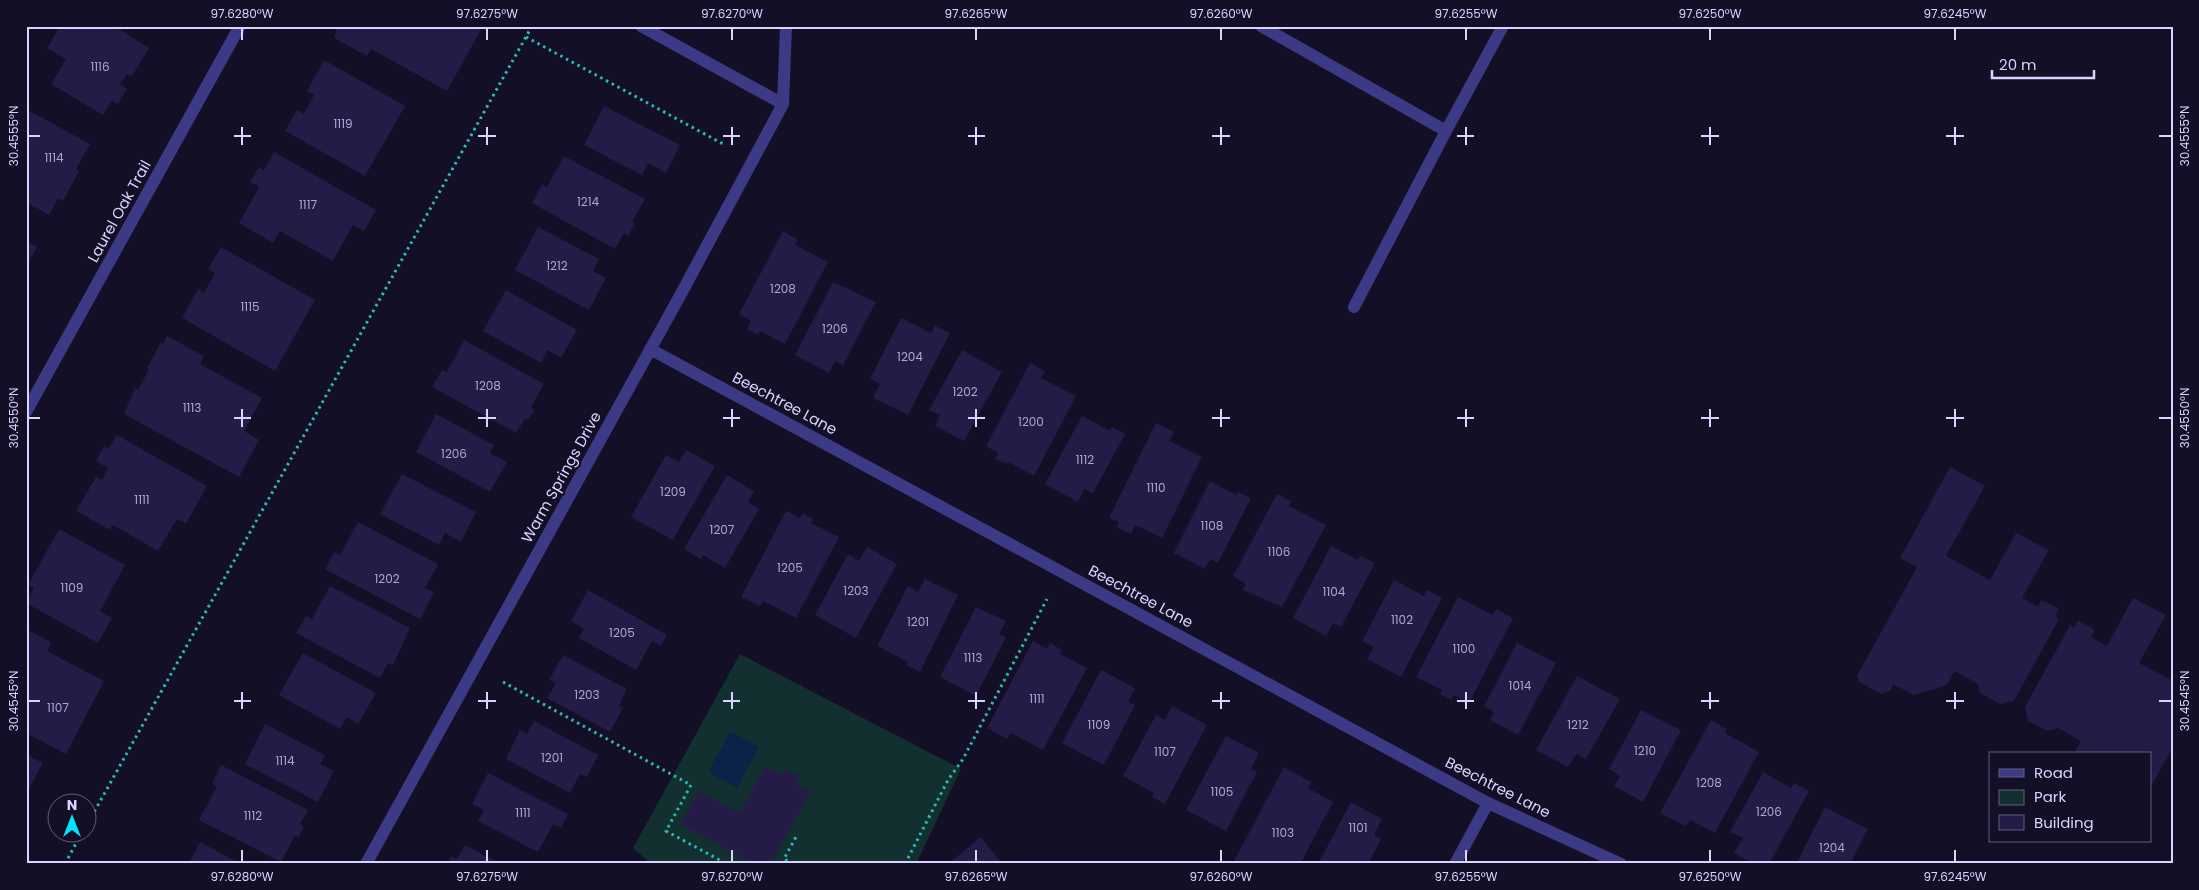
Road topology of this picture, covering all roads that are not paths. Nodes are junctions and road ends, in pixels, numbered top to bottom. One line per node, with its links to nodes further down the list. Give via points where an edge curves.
1 (240, 26): 10 (street, Laurel Oak Trail)
2 (641, 26): 6 (street)
3 (786, 26): 6 (street)
4 (1261, 26): 7 (street)
5 (1503, 26): 7 (street)
6 (783, 104): 9 (street, Warm Springs Drive)
7 (1446, 131): 8 (street)
8 (1354, 308)
9 (650, 349): 11 (street, Beechtree Lane); 12 (street, Warm Springs Drive)
10 (26, 412)
11 (1488, 803): 13 (street); 14 (street, Beechtree Lane)
12 (366, 864)
13 (1456, 864)
14 (1620, 864)

